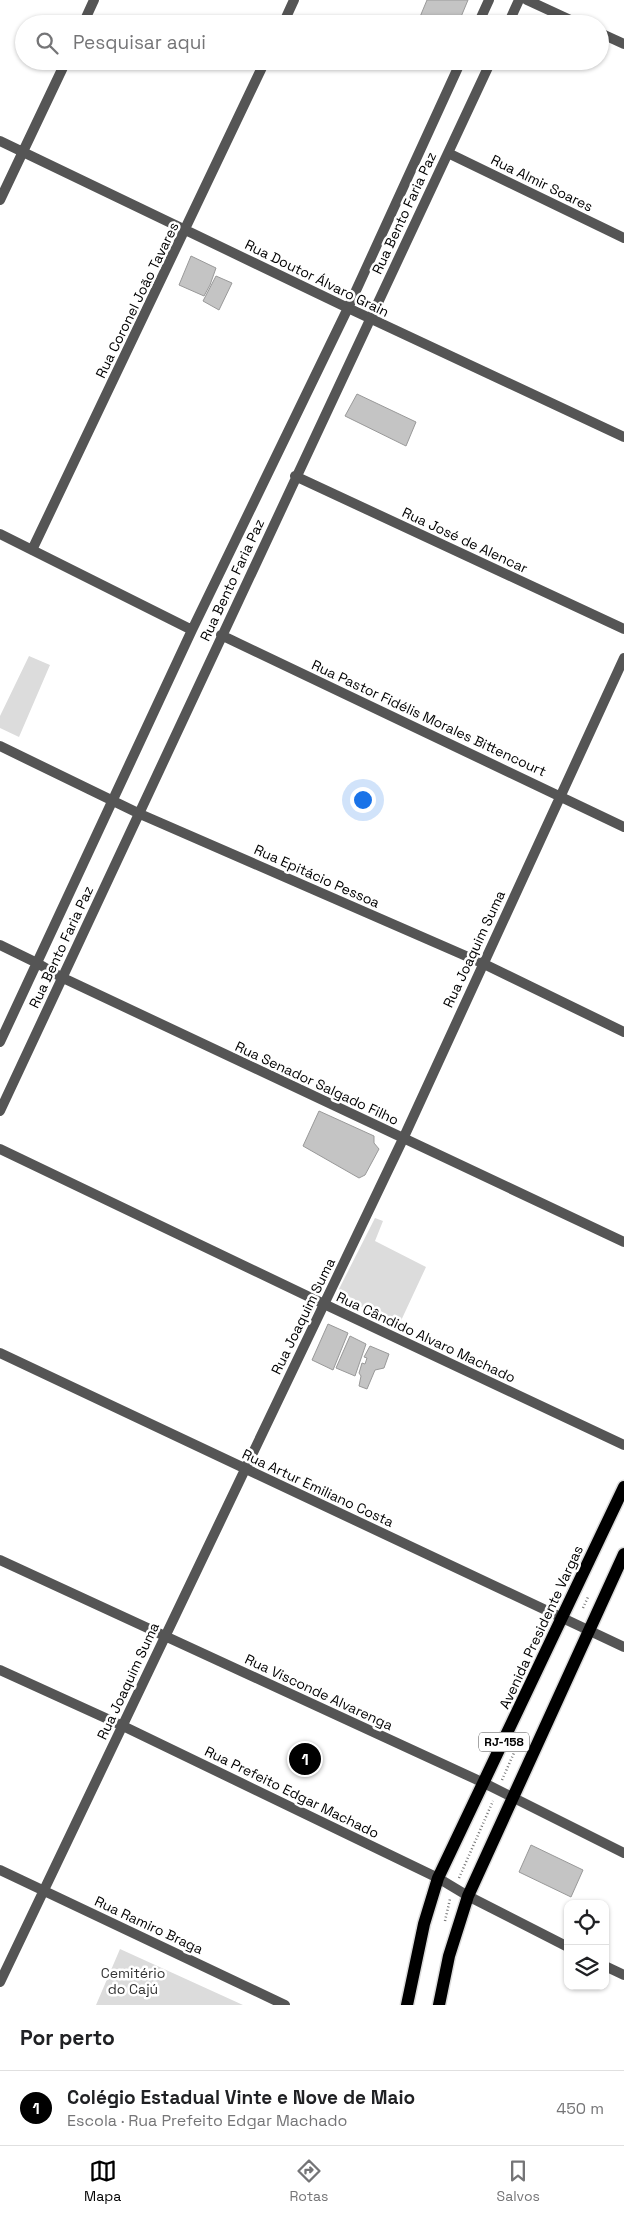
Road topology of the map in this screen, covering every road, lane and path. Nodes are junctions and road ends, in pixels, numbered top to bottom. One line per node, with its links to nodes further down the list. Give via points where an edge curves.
1 (94, 0): 6 (street)
2 (294, 0): 7 (street)
3 (489, 0): 8 (street)
4 (520, 0): 9 (street)
5 (527, 0): 10 (street)
6 (87, 15)
7 (287, 15)
8 (482, 15)
9 (512, 15)
10 (560, 15)
11 (609, 37): 12 (street)
12 (624, 44)
13 (62, 70): 18 (street)
14 (261, 70): 21 (street, Rua Coronel João Tavares)
15 (457, 70): 23 (street, Rua Bento Faria Paz)
16 (487, 70): 19 (street, Rua Bento Faria Paz)
17 (0, 141): 18 (street, Rua Doutor Álvaro Grain)
18 (22, 152): 20 (street); 21 (street, Rua Doutor Álvaro Grain)
19 (448, 153): 22 (street, Rua Almir Soares); 24 (street, Rua Bento Faria Paz)
20 (0, 200)
21 (186, 230): 23 (street, Rua Doutor Álvaro Grain); 28 (street, Rua Coronel João Tavares)
22 (624, 238)
23 (348, 308): 24 (street, Rua Doutor Álvaro Grain); 29 (street, Rua Bento Faria Paz)
24 (370, 318): 25 (street, Rua Doutor Álvaro Grain); 26 (street, Rua Bento Faria Paz)
25 (624, 437)
26 (295, 476): 30 (street, Rua José de Alencar); 31 (street, Rua Bento Faria Paz)
27 (0, 534): 28 (street)
28 (32, 550): 29 (street)
29 (192, 630): 35 (street, Rua Bento Faria Paz)
30 (624, 630)
31 (221, 635): 34 (street, Rua Pastor Fidélis Morales Bittencourt); 36 (street, Rua Bento Faria Paz)
32 (624, 658): 34 (street, Rua Joaquim Suma)
33 (0, 746): 35 (street, Rua Epitácio Pessoa)
34 (560, 795): 37 (street, Rua Pastor Fidélis Morales Bittencourt); 40 (street, Rua Joaquim Suma)
35 (113, 802): 36 (street, Rua Epitácio Pessoa); 39 (street, Rua Bento Faria Paz)
36 (140, 814): 40 (street, Rua Epitácio Pessoa); 41 (street, Rua Bento Faria Paz)
37 (624, 827)
38 (0, 945): 39 (street, Rua Senador Salgado Filho)
39 (38, 963): 41 (street, Rua Senador Salgado Filho); 43 (street, Rua Bento Faria Paz)
40 (482, 963): 42 (street, Rua Epitácio Pessoa); 45 (street, Rua Joaquim Suma)
41 (61, 977): 44 (street, Rua Bento Faria Paz); 45 (street, Rua Senador Salgado Filho)
42 (624, 1032)
43 (0, 1042)
44 (0, 1111)
45 (403, 1139): 47 (street, Rua Senador Salgado Filho); 48 (street, Rua Joaquim Suma)
46 (0, 1149): 48 (street, Rua Cândido Alvaro Machado)
47 (624, 1242)
48 (324, 1304): 50 (street, Rua Cândido Alvaro Machado); 51 (street, Rua Joaquim Suma)
49 (0, 1353): 51 (street, Rua Artur Emiliano Costa)
50 (624, 1444)
51 (245, 1469): 55 (street, Rua Artur Emiliano Costa); 57 (street, Rua Joaquim Suma)
52 (624, 1487): 55 (main road, Avenida Presidente Vargas / RJ-158)
53 (624, 1554): 56 (main road, RJ-158)
54 (0, 1560): 57 (street, Rua Visconde Alvarenga)
55 (562, 1619): 56 (street, Rua Artur Emiliano Costa); 61 (main road, Avenida Presidente Vargas / RJ-158)
56 (588, 1630): 58 (street, Rua Artur Emiliano Costa); 62 (main road, RJ-158)
57 (164, 1636): 60 (street, Rua Joaquim Suma); 61 (street, Rua Visconde Alvarenga)
58 (624, 1648)
59 (0, 1670): 60 (street, Rua Prefeito Edgar Machado)
60 (123, 1726): 65 (street, Rua Prefeito Edgar Machado); 66 (street, Rua Joaquim Suma)
61 (484, 1783): 62 (street, Rua Visconde Alvarenga); 65 (main road, Avenida Presidente Vargas / RJ-158)
62 (512, 1796): 63 (street, Rua Visconde Alvarenga); 67 (main road, RJ-158)
63 (624, 1852)
64 (0, 1870): 66 (street, Rua Ramiro Braga)
65 (438, 1878): 67 (street, Rua Prefeito Edgar Machado); 73 (main road, Avenida Presidente Vargas / RJ-158, via 424,1924)
66 (44, 1891): 71 (street, Rua Joaquim Suma); 72 (street, Rua Ramiro Braga)
67 (468, 1896): 68 (street, Rua Prefeito Edgar Machado); 74 (main road, RJ-158, via 449,1956)
68 (566, 1945)
69 (609, 1968): 70 (street)
70 (624, 1975)
71 (0, 1982)
72 (285, 2005)
73 (407, 2005)
74 (439, 2005)

